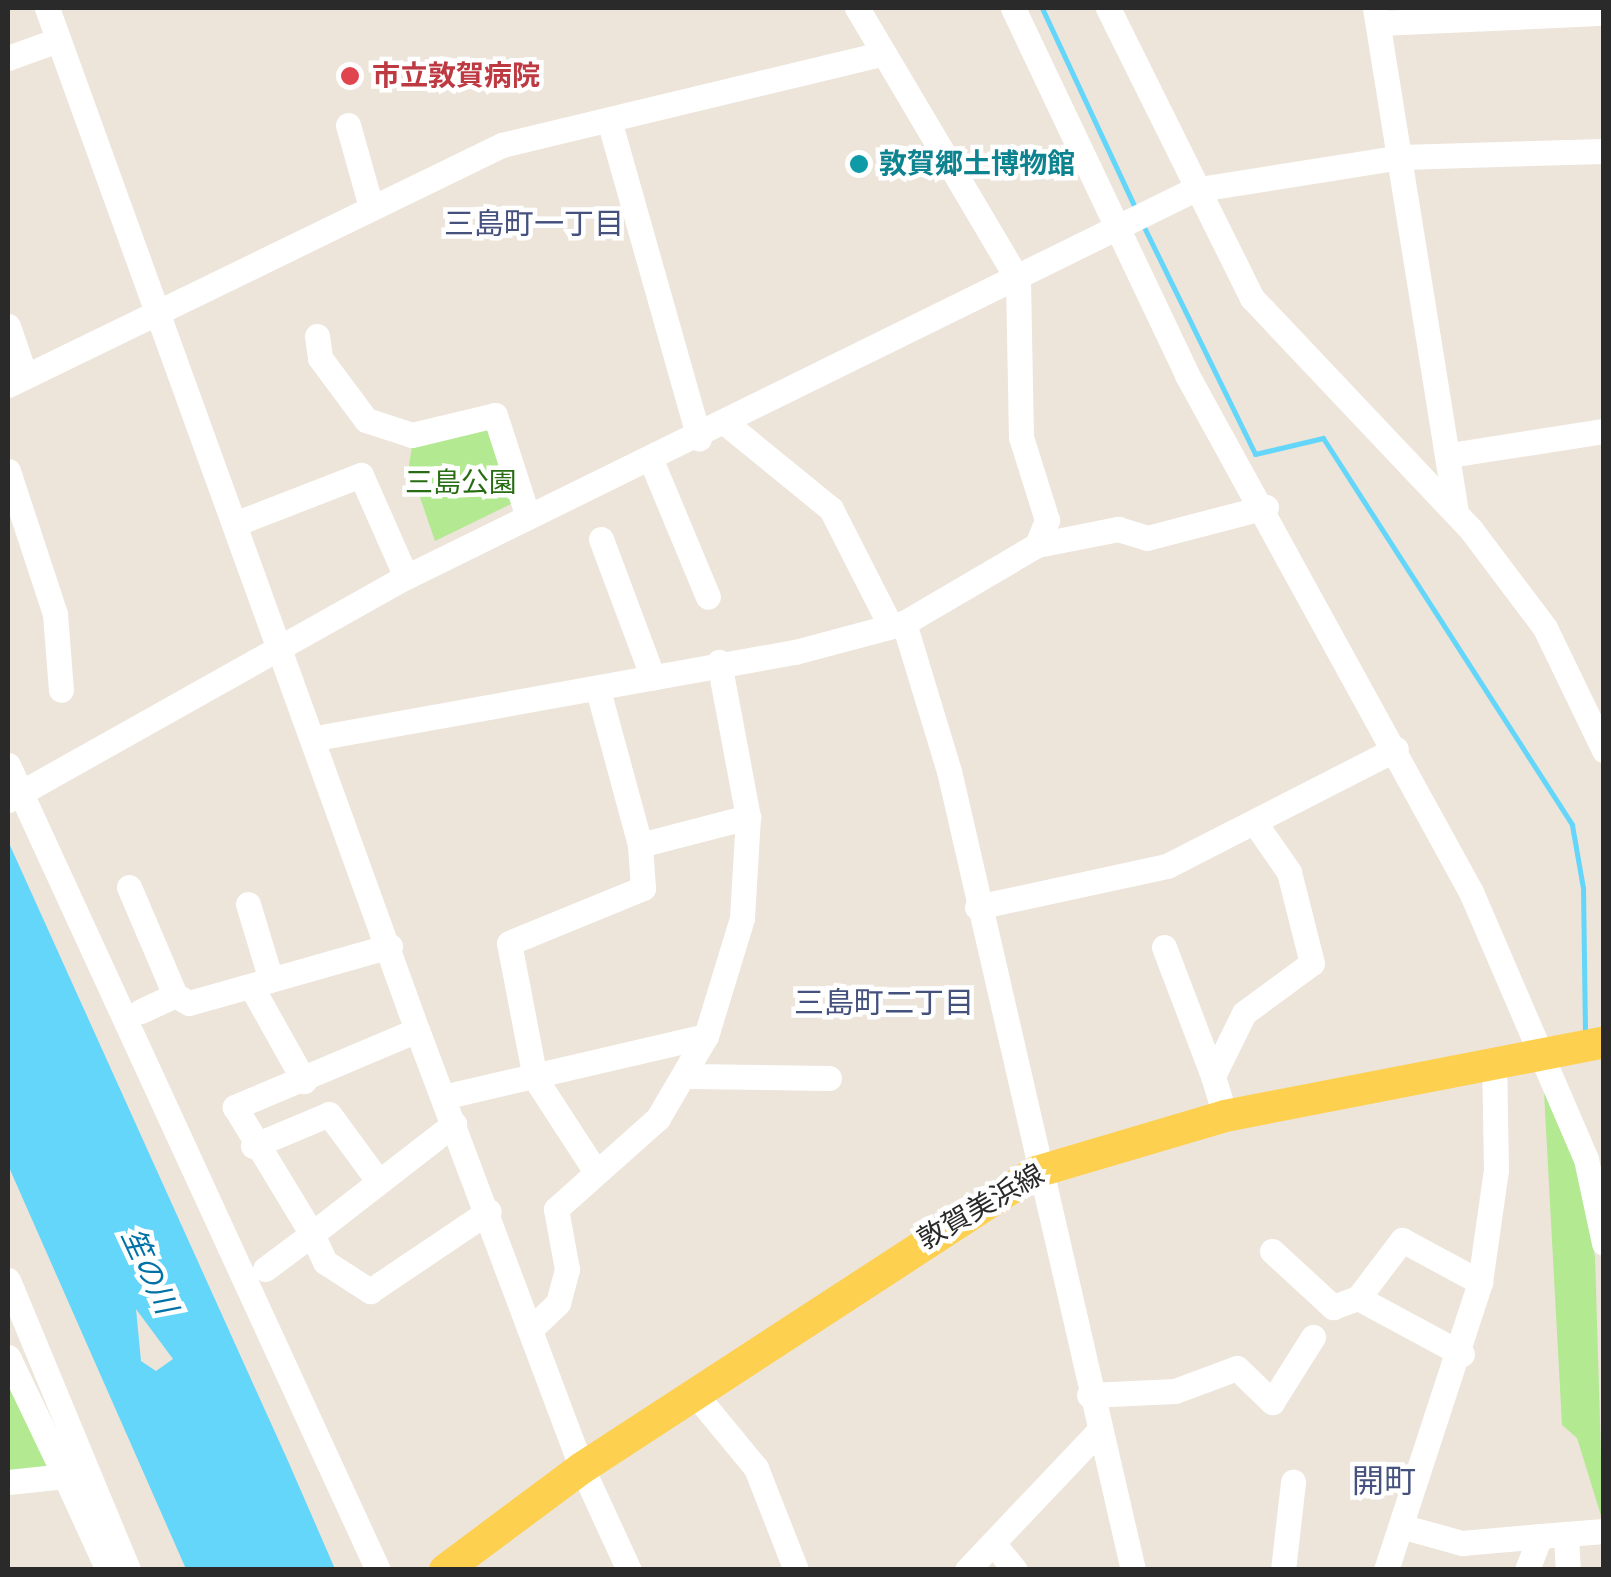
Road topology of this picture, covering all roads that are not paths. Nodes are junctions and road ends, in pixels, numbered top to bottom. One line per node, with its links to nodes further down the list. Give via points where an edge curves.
1 (47, 8): 8 (street)
2 (857, 8): 9 (street)
3 (1013, 8): 17 (street)
4 (1108, 8): 15 (street)
5 (1565, 12): 6 (street); 7 (street)
6 (1604, 14)
7 (1377, 15): 14 (street)
8 (58, 40): 10 (street); 19 (street)
9 (880, 54): 11 (street); 18 (street)
10 (8, 58)
11 (609, 120): 16 (street, via 502,145); 25 (street)
12 (348, 125): 16 (street)
13 (1604, 151): 14 (street)
14 (1402, 157): 15 (street); 26 (street)
15 (1193, 190): 17 (street); 30 (street, via 1252,298 1297,353)
16 (370, 207): 19 (street)
17 (1133, 220): 18 (street); 29 (street, via 1187,374)
18 (1018, 280): 23 (street); 34 (street, via 1021,436 1047,520)
19 (160, 314): 22 (street); 32 (street)
20 (8, 326): 22 (street)
21 (316, 336): 31 (street, via 320,358 366,420 412,435 495,415)
22 (16, 380)
23 (728, 425): 25 (street); 37 (street, via 831,509)
24 (1604, 431): 26 (street)
25 (698, 438): 27 (street)
26 (1450, 455): 30 (street)
27 (651, 460): 31 (street); 36 (street)
28 (8, 471): 41 (street, via 54,614)
29 (1266, 507): 34 (street, via 1147,538 1118,529); 44 (street)
30 (1456, 512): 45 (street, via 1545,628)
31 (528, 517): 35 (street)
32 (237, 523): 35 (street, via 361,475); 38 (street)
33 (601, 540): 40 (street)
34 (1037, 545): 37 (street)
35 (406, 577): 38 (street)
36 (708, 597)
37 (897, 624): 39 (street); 53 (street)
38 (281, 642): 43 (street); 47 (street)
39 (719, 662): 40 (street); 48 (street)
40 (652, 678): 42 (street)
41 (60, 690)
42 (598, 690): 43 (street); 50 (street)
43 (316, 738): 54 (street)
44 (1396, 749): 49 (street); 62 (street)
45 (1604, 750)
46 (8, 765): 47 (street)
47 (12, 798): 102 (street)
48 (748, 817): 50 (street); 60 (street, via 742,918)
49 (1255, 823): 53 (street, via 1168,866); 65 (street, via 1289,872 1312,963 1244,1014)
50 (640, 844): 66 (street, via 644,888 509,943)
51 (128, 887): 57 (street)
52 (248, 904): 56 (street)
53 (977, 908): 74 (street)
54 (390, 946): 56 (street); 59 (street)
55 (1164, 947): 65 (street)
56 (261, 983): 57 (street, via 189,1003); 68 (street)
57 (175, 995): 58 (street)
58 (141, 1011)
59 (417, 1030): 68 (street); 69 (street)
60 (706, 1036): 64 (street); 66 (street)
61 (1604, 1042): 62 (main road, 敦賀美浜線)
62 (1538, 1052): 63 (main road, 敦賀美浜線); 78 (street, via 1586,1159)
63 (1494, 1060): 70 (main road, 敦賀美浜線); 82 (street, via 1496,1170)
64 (688, 1076): 67 (street); 73 (street, via 658,1118)
65 (1213, 1076): 70 (street)
66 (534, 1078): 69 (street); 73 (street)
67 (829, 1078)
68 (304, 1080): 72 (street, via 235,1106)
69 (444, 1097): 71 (street)
70 (1226, 1116): 74 (main road, 敦賀美浜線)
71 (454, 1124): 75 (street); 76 (street)
72 (253, 1146): 75 (street, via 329,1114); 77 (street)
73 (596, 1172): 84 (street, via 556,1209 567,1269 558,1303)
74 (1036, 1172): 88 (main road, 敦賀美浜線); 89 (street)
75 (380, 1182): 77 (street)
76 (489, 1211): 77 (street, via 370,1290 325,1262); 84 (street)
77 (312, 1234): 80 (street)
78 (1604, 1243)
79 (1272, 1251): 83 (street, via 1333,1307)
80 (265, 1269)
81 (8, 1280): 101 (street)
82 (1480, 1282): 83 (street, via 1402,1240); 86 (street)
83 (1358, 1298): 86 (street)
84 (533, 1327): 91 (street)
85 (1313, 1337): 89 (street, via 1272,1402 1237,1368 1175,1391)
86 (1462, 1354): 95 (street)
87 (8, 1357): 92 (street)
88 (696, 1394): 91 (main road, 敦賀美浜線); 105 (street, via 756,1468)
89 (1089, 1395): 90 (street)
90 (1098, 1432): 99 (street); 108 (street)
91 (582, 1468): 103 (main road, 敦賀美浜線); 104 (street)
92 (65, 1476): 93 (street); 100 (street)
93 (8, 1482)
94 (1293, 1482): 109 (street)
95 (1404, 1527): 98 (street, via 1462,1543); 110 (street)
96 (1604, 1531): 97 (street)
97 (1566, 1535): 98 (street); 112 (street)
98 (1540, 1536): 111 (street)
99 (993, 1543): 106 (street); 107 (street)
100 (108, 1570)
101 (128, 1570)
102 (378, 1570)
103 (445, 1570)
104 (630, 1570)
105 (796, 1570)
106 (967, 1570)
107 (1015, 1570)
108 (1133, 1570)
109 (1284, 1570)
110 (1386, 1570)
111 (1527, 1570)
112 (1568, 1570)

